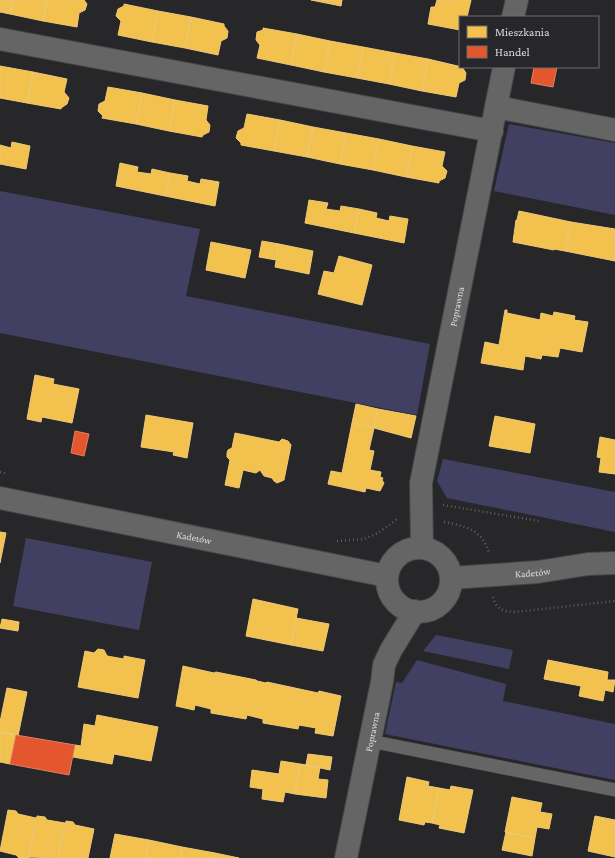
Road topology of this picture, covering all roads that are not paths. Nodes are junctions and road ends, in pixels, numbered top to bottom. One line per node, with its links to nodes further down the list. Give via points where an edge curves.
1 (517, 0): 2 (street)
2 (513, 16)
3 (0, 39): 7 (street)
4 (504, 68): 5 (street, Poprawna)
5 (496, 107): 6 (street); 7 (street, Poprawna)
6 (615, 130)
7 (492, 131): 9 (street, Poprawna, via 450,328 421,483 431,521)
8 (0, 498): 11 (street, Kadetów)
9 (422, 548): 11 (street, via 412,548 403,552 395,559); 12 (street, via 439,554 449,569)
10 (615, 563): 12 (street, Kadetów)
11 (388, 576): 13 (street, via 389,589 394,599 403,607)
12 (451, 578): 13 (street, via 450,589 445,599 426,611)
13 (415, 611): 14 (street, Poprawna, via 384,665)
14 (370, 741): 15 (lane); 16 (street, Poprawna)
15 (615, 790)
16 (346, 858)

